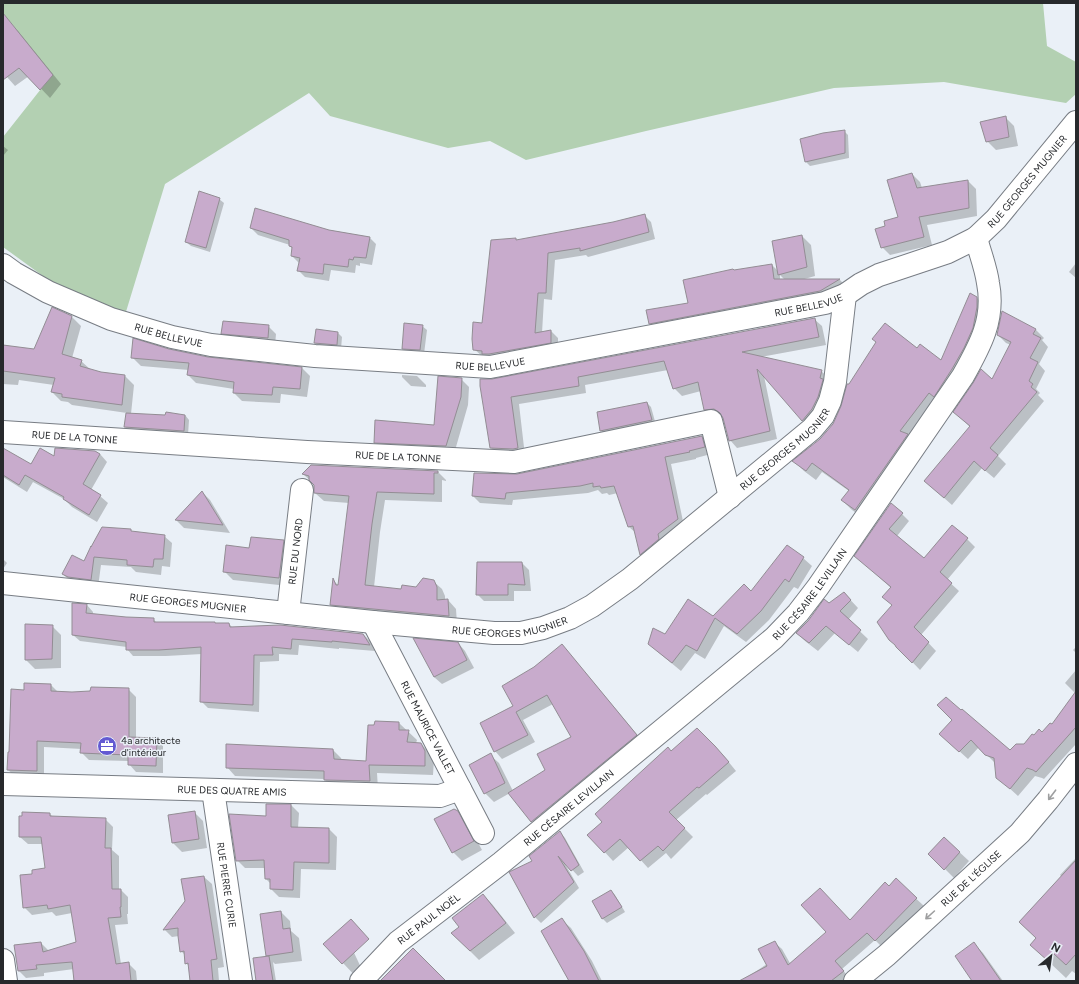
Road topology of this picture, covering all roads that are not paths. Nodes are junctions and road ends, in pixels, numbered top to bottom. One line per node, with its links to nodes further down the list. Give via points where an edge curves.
1 (1076, 122): 2 (street, RUE GEORGES MUGNIER, via 996,219)
2 (976, 238): 4 (street, RUE BELLEVUE, via 948,252 880,275); 16 (street, RUE CÉSAIRE LEVILLAIN, via 990,301 989,316 978,349 963,376 798,614 774,638)
3 (3, 265): 4 (street, RUE BELLEVUE, via 48,292 111,319 172,337 211,345 315,356 490,367 825,303)
4 (845, 295): 7 (street, RUE GEORGES MUGNIER, via 835,382 823,416)
5 (3, 432): 7 (street, RUE DE LA TONNE, via 307,452 514,462 711,421)
6 (302, 490): 9 (street, RUE DU NORD)
7 (730, 497): 10 (street, RUE GEORGES MUGNIER, via 630,579 592,606 563,621 521,633 494,633)
8 (3, 583): 9 (street, RUE GEORGES MUGNIER)
9 (288, 613): 10 (street, RUE GEORGES MUGNIER)
10 (373, 622): 13 (street, RUE MAURICE VALLET)
11 (1076, 764): 21 (street, RUE DE L'ÉGLISE, one-way to 21, via 1020,833 887,955)
12 (3, 784): 14 (street, RUE DES QUATRE AMIS)
13 (460, 789): 14 (street, RUE DES QUATRE AMIS, via 440,796); 15 (street, RUE MAURICE VALLET)
14 (213, 790): 19 (street, RUE PIERRE CURIE)
15 (483, 834)
16 (501, 863): 20 (street, RUE PAUL NOËL, via 398,942)
17 (3, 960): 18 (street)
18 (6, 981)
19 (241, 981)
20 (361, 981)
21 (855, 981)

